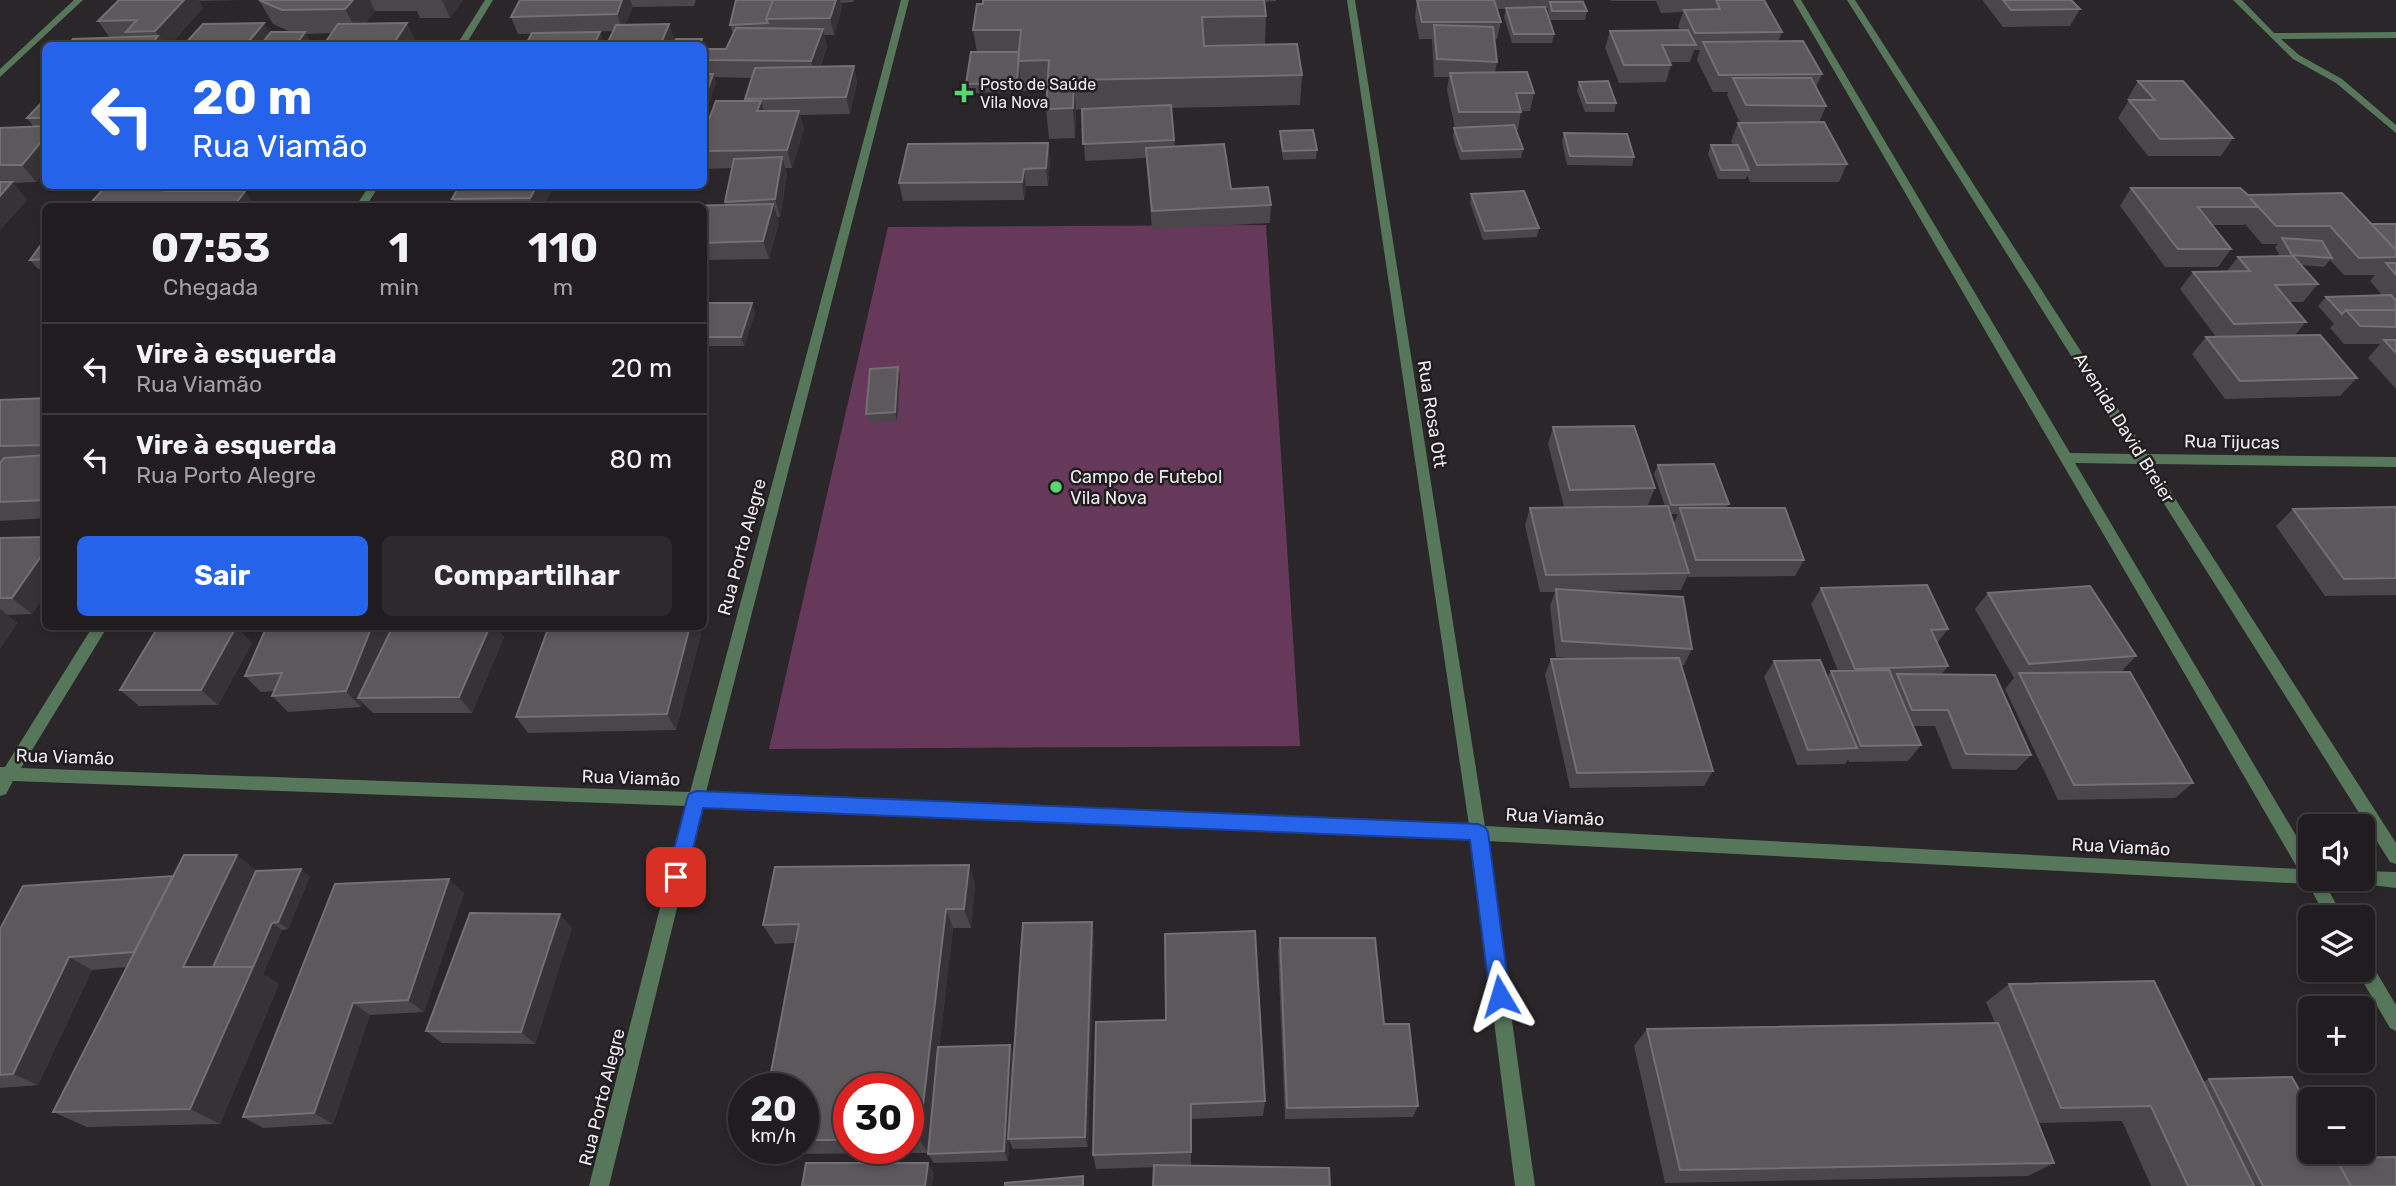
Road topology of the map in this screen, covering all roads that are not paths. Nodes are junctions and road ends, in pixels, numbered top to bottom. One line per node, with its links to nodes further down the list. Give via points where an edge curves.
1 (79, 0): 11 (street)
2 (489, 0): 10 (street)
3 (905, 0): 19 (street, Rua Porto Alegre)
4 (1351, 0): 20 (street, Rua Rosa Ott)
5 (1797, 0): 13 (street)
6 (1852, 0): 14 (street, Avenida David Breier)
7 (2237, 0): 9 (street)
8 (2396, 35): 9 (street)
9 (2273, 36): 12 (street, via 2296,57 2339,80)
10 (463, 42)
11 (0, 74)
12 (2396, 130)
13 (2067, 457): 14 (street, Rua Tijucas); 21 (street)
14 (2143, 459): 15 (street, Rua Tijucas); 22 (street, Avenida David Breier)
15 (2396, 462)
16 (98, 630): 17 (street)
17 (5, 775): 18 (street); 19 (street, Rua Viamão)
18 (0, 789)
19 (696, 799): 20 (street, Rua Viamão); 28 (street, Rua Porto Alegre)
20 (1478, 832): 23 (street, Rua Viamão); 29 (street, Rua Rosa Ott)
21 (2298, 854)
22 (2396, 857)
23 (2298, 875)
24 (2375, 879): 25 (street)
25 (2396, 880)
26 (2373, 982): 27 (street)
27 (2396, 1022)
28 (599, 1186)
29 (1525, 1186)

